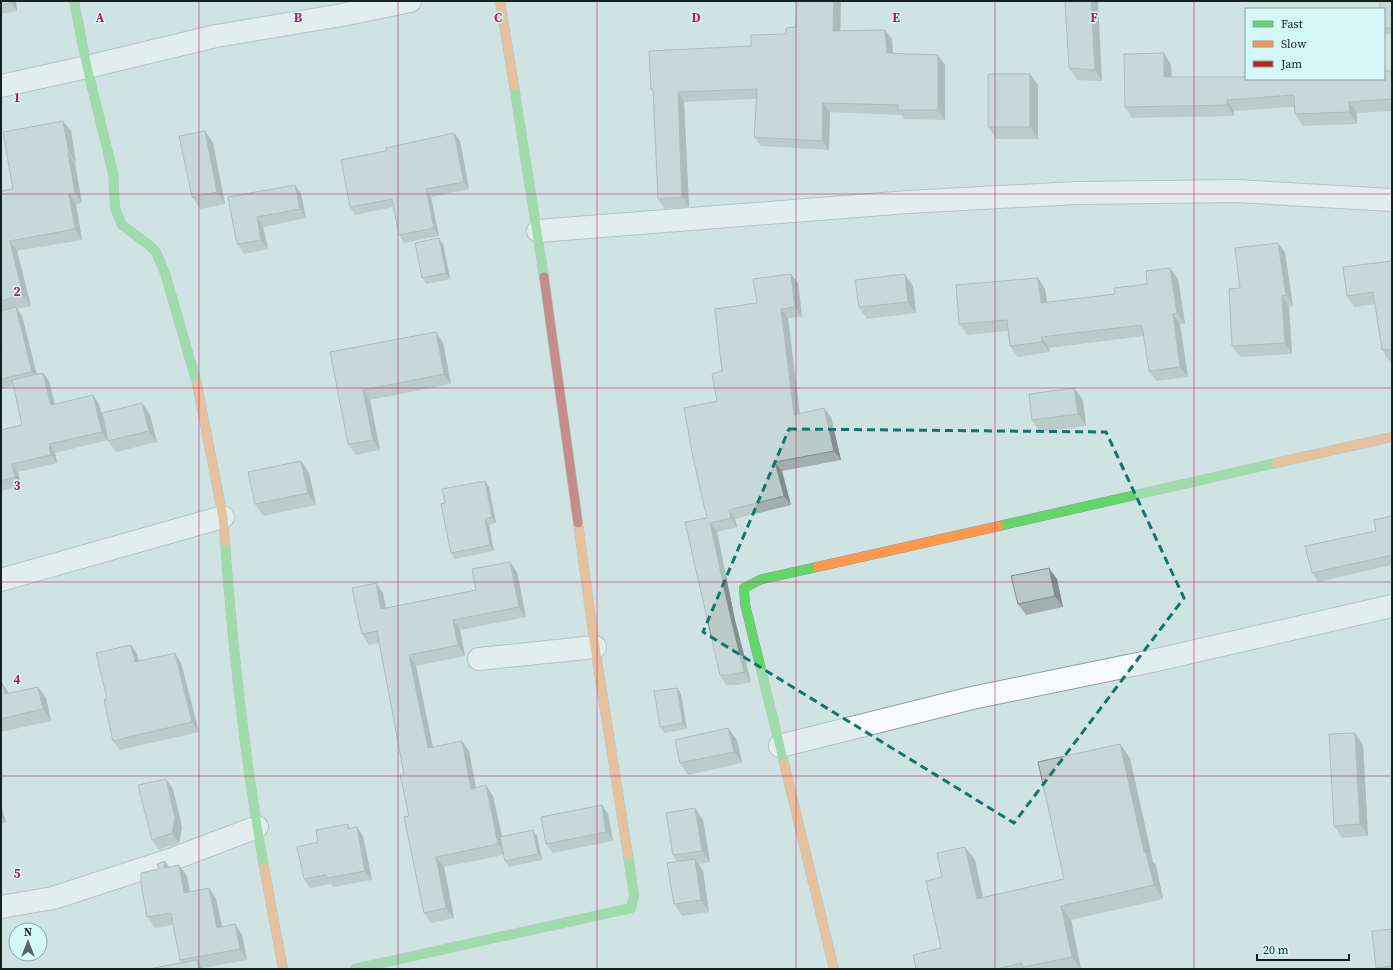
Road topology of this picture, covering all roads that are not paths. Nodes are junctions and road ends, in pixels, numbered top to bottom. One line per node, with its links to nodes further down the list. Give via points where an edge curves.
1 (74, 1): 4 (street)
2 (410, 1): 4 (street, via 216,36)
3 (500, 1): 7 (street)
4 (87, 67): 5 (street); 9 (street, via 113,174 115,208 122,225 156,252 165,273 198,387)
5 (1, 86)
6 (1392, 200): 7 (street, via 1238,191 1076,193 908,202)
7 (538, 231): 12 (street)
8 (1392, 437): 14 (street, via 762,579 744,588 745,604)
9 (223, 517): 10 (street); 15 (street, via 232,635)
10 (1, 580)
11 (1392, 606): 14 (street, via 1152,661 972,698)
12 (595, 647): 13 (street); 18 (street, via 634,896 632,908)
13 (479, 659)
14 (780, 746): 19 (street)
15 (257, 827): 16 (street, via 170,860 53,898); 17 (street)
16 (1, 907)
17 (283, 969)
18 (355, 969)
19 (834, 969)

